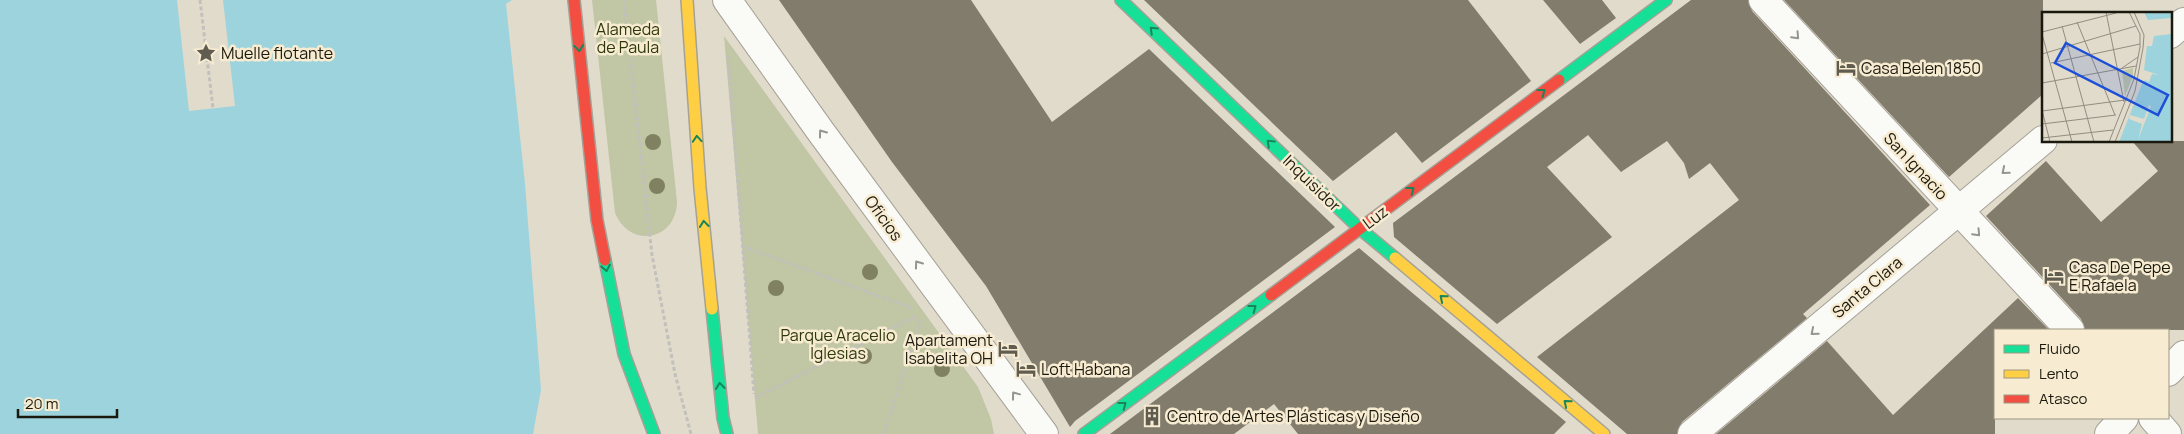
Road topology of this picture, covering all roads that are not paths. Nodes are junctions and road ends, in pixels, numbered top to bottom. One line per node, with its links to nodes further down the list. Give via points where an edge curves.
1 (574, 0): 17 (street, one-way to 17, via 597,220 624,354)
2 (687, 0): 18 (street, one-way to 2, via 700,188)
3 (727, 0): 19 (street, Oficios, one-way to 3)
4 (1121, 0): 11 (street, Inquisidor, one-way to 4)
5 (1666, 0): 11 (street, Luz, one-way to 5)
6 (1763, 0): 10 (street, San Ignacio, one-way to 10)
7 (2184, 22): 8 (street)
8 (2172, 32)
9 (2042, 141): 10 (street, Santa Clara, one-way to 10)
10 (1957, 211): 12 (street, San Ignacio, one-way to 12); 22 (street, Santa Clara, one-way to 22)
11 (1359, 228): 20 (street, Luz, one-way to 11); 21 (street, Inquisidor, one-way to 11)
12 (2069, 329)
13 (2184, 355): 14 (street)
14 (2169, 371)
15 (2123, 419): 23 (street)
16 (2153, 419): 24 (street)
17 (654, 434)
18 (727, 434)
19 (1044, 434)
20 (1084, 434)
21 (1604, 434)
22 (1692, 434)
23 (2110, 434)
24 (2167, 434)

